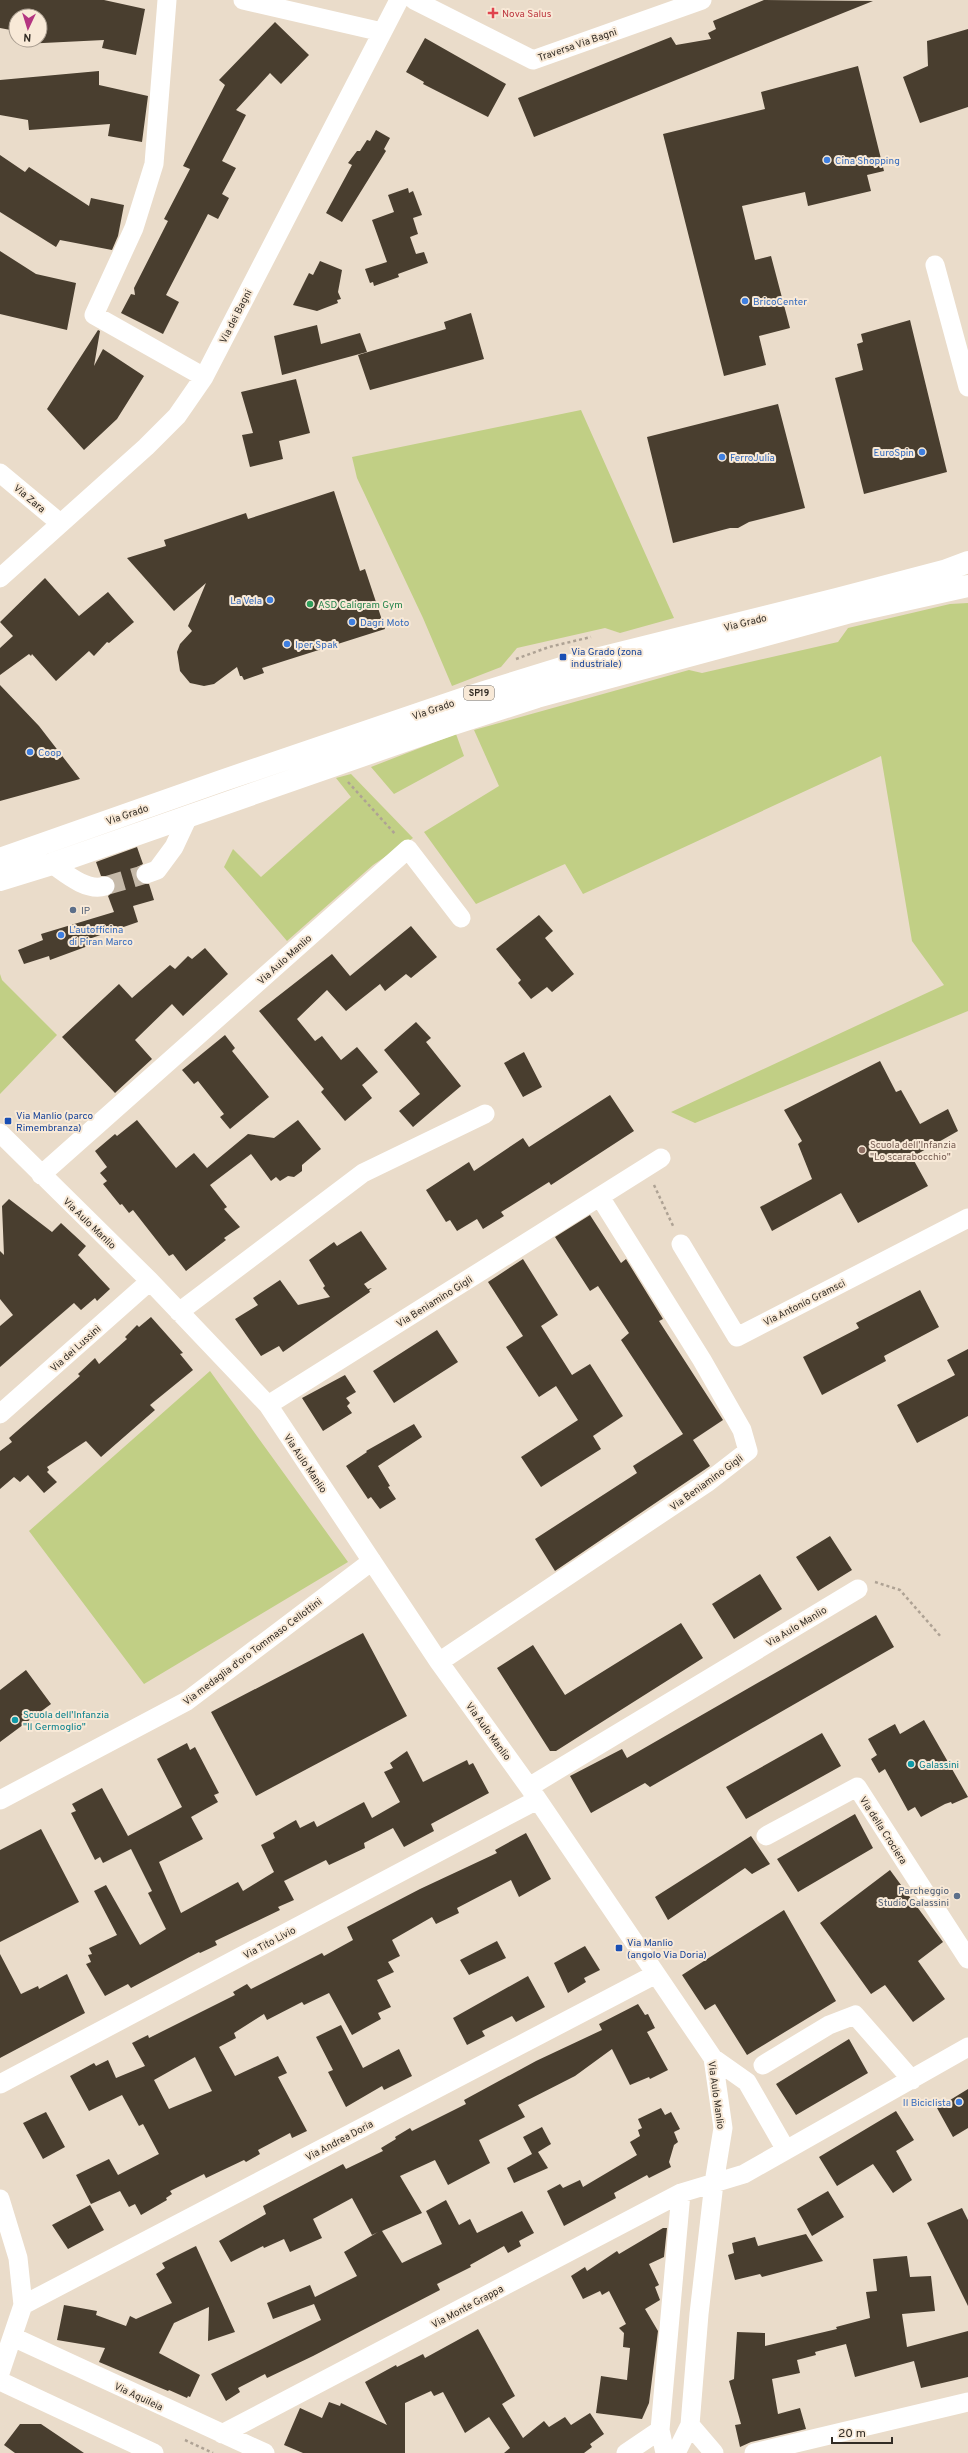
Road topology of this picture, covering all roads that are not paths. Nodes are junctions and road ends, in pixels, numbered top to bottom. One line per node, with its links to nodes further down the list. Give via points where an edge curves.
1 (167, 0): 8 (street, via 154,164 134,228 94,315)
2 (243, 0): 6 (street)
3 (399, 0): 6 (street, Via dei Bagni)
4 (414, 0): 5 (street, Traversa Via Bagni, via 533,60)
5 (702, 0)
6 (382, 32): 8 (street, Via dei Bagni)
7 (935, 265): 9 (street)
8 (204, 377): 11 (street, Via dei Bagni, via 177,416)
9 (968, 387)
10 (0, 473): 11 (street, Via Zara)
11 (60, 523): 13 (street, Via dei Bagni)
12 (968, 562): 16 (main road, Via Grado / SP19, via 944,571 845,597 568,666 199,788)
13 (0, 578)
14 (968, 586): 15 (main road, Via Grado / SP19, via 851,612 537,697 333,765)
15 (188, 817): 17 (main road, Via Grado / SP19); 18 (street, via 174,847 158,870)
16 (0, 860)
17 (52, 864): 19 (main road, Via Grado / SP19); 20 (street, via 78,881 98,888)
18 (146, 874)
19 (0, 880)
20 (105, 886)
21 (461, 918): 25 (street, Via Aulo Manlio, via 408,849)
22 (485, 1114): 30 (street, via 363,1173)
23 (0, 1133): 25 (street, Via Aulo Manlio)
24 (653, 1163): 26 (street, Via Beniamino Gigli)
25 (41, 1175): 29 (street, Via Aulo Manlio)
26 (600, 1197): 31 (street, Via Beniamino Gigli); 35 (street, Via Beniamino Gigli, via 702,1360 742,1430 748,1451 708,1482)
27 (968, 1218): 28 (street, Via Antonio Gramsci, via 737,1336)
28 (681, 1244)
29 (150, 1281): 30 (street, Via Aulo Manlio); 32 (street, Via dei Lussini)
30 (179, 1312): 31 (street, Via Aulo Manlio)
31 (268, 1405): 33 (street, Via Aulo Manlio)
32 (0, 1414)
33 (372, 1561): 35 (street, Via Aulo Manlio); 37 (street, Via medaglia d'oro Tommaso Cellottini, via 187,1701)
34 (858, 1589): 36 (street, Via Aulo Manlio)
35 (439, 1662): 36 (street, Via Aulo Manlio)
36 (533, 1793): 40 (street, Via Aulo Manlio); 45 (street, Via Tito Livio)
37 (0, 1800)
38 (766, 1836): 39 (street, Via della Crociera, via 857,1787)
39 (968, 1959)
40 (656, 1974): 42 (street, Via Aulo Manlio); 50 (street, Via Andrea Doria)
41 (968, 2047): 44 (street)
42 (713, 2058): 46 (street, via 747,2082); 47 (street, Via Aulo Manlio, via 723,2128)
43 (763, 2066): 44 (street, via 829,2025 855,2015)
44 (912, 2080): 46 (street)
45 (0, 2084)
46 (786, 2150): 47 (street, via 744,2174)
47 (714, 2183): 48 (street, Via Monte Grappa); 55 (street, Via Aulo Manlio)
48 (681, 2193): 56 (street); 57 (street, Via Monte Grappa)
49 (0, 2199): 50 (street, via 18,2258)
50 (23, 2305): 51 (street)
51 (13, 2337): 52 (street); 57 (street, Via Aquileia)
52 (0, 2373)
53 (0, 2381): 58 (street)
54 (968, 2402): 64 (street)
55 (690, 2425): 62 (street, Via Aulo Manlio); 63 (street)
56 (660, 2430): 60 (street); 61 (street)
57 (222, 2434): 59 (street, Via Aquileia)
58 (142, 2451)
59 (265, 2453)
60 (626, 2453)
61 (665, 2453)
62 (676, 2453)
63 (714, 2453)
64 (754, 2453)

